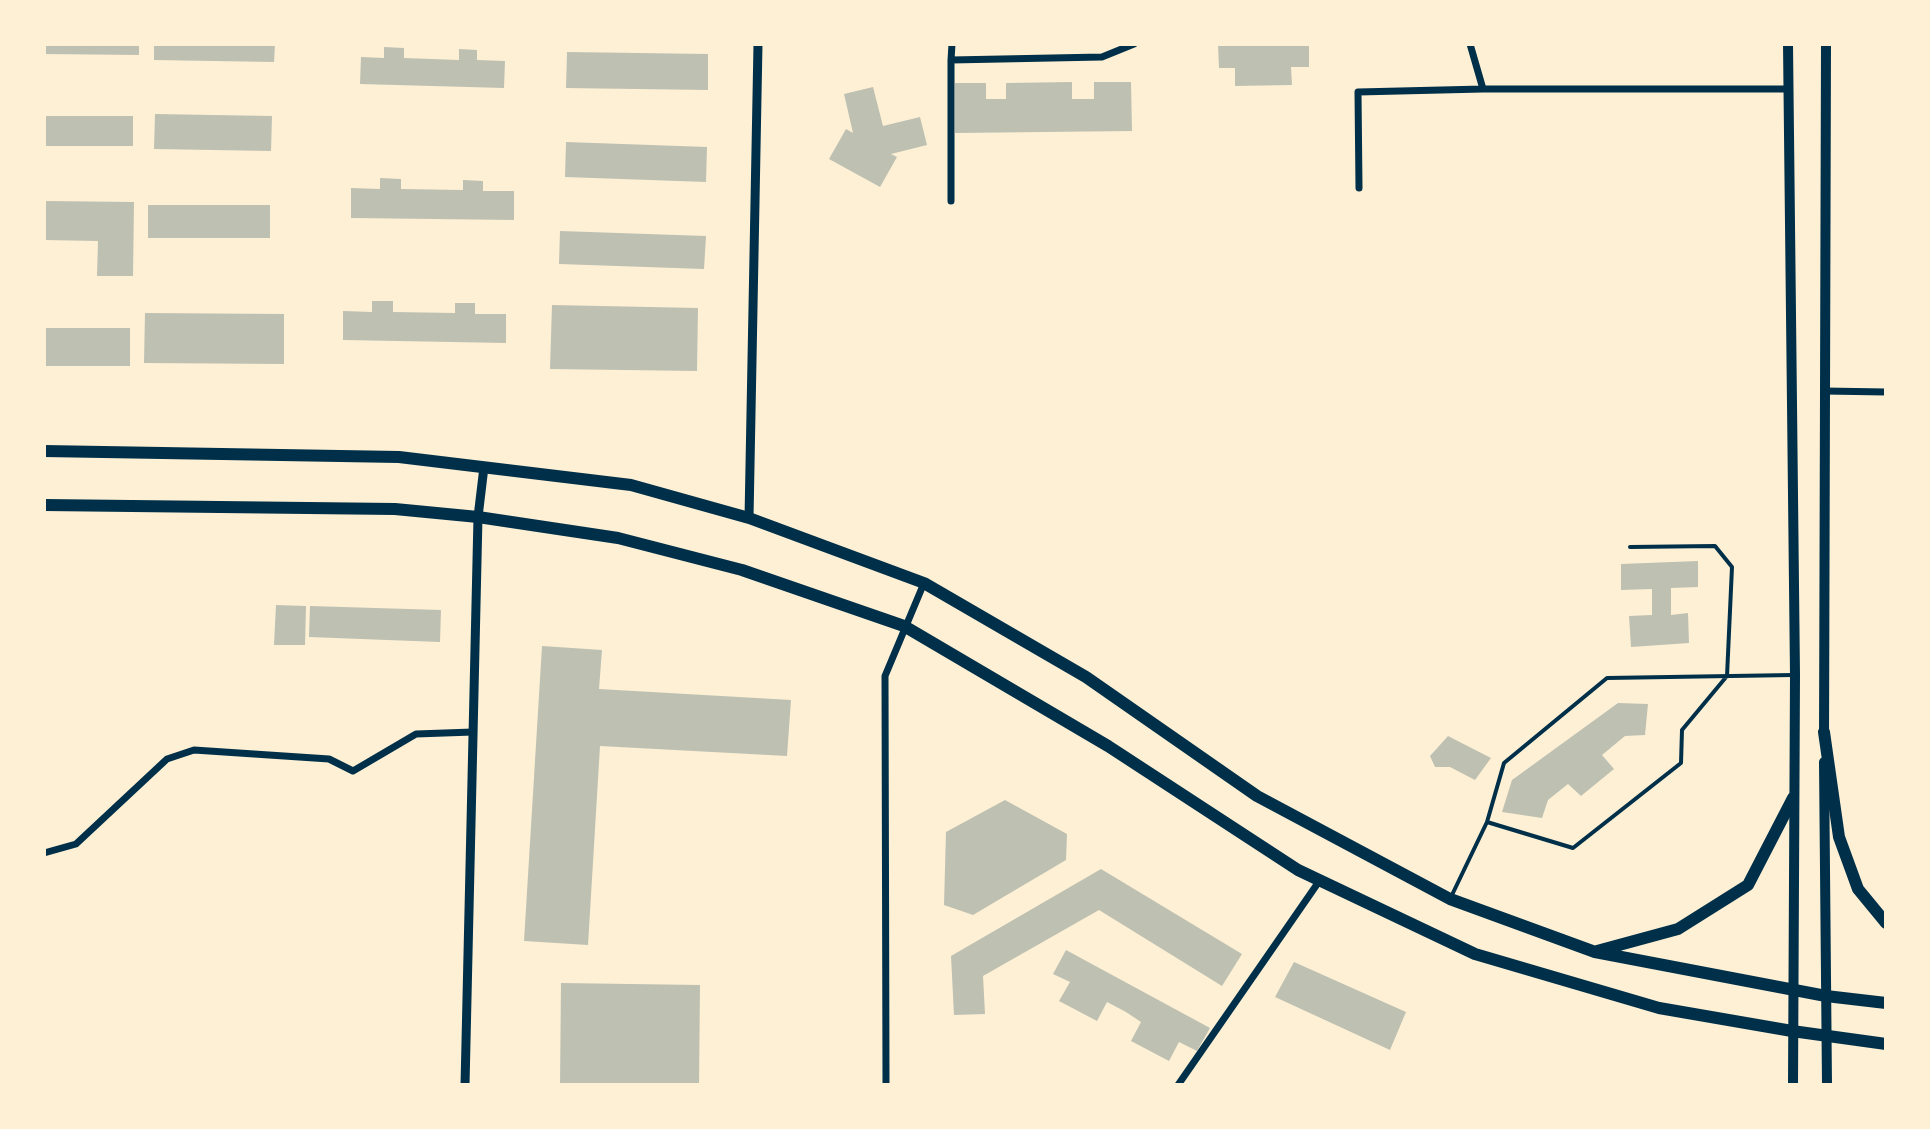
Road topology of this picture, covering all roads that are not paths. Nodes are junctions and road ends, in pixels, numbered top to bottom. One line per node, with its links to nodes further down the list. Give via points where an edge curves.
1 (758, 44): 18 (street)
2 (952, 44): 7 (street)
3 (1134, 44): 7 (street, via 1102,57)
4 (1470, 44): 8 (street)
5 (1788, 44): 9 (main road)
6 (1826, 44): 12 (main road)
7 (951, 60): 11 (street)
8 (1483, 89): 9 (street); 10 (street, via 1358,92)
9 (1788, 89): 22 (main road)
10 (1359, 188)
11 (951, 201)
12 (1824, 391): 13 (street); 25 (main road)
13 (1886, 392)
14 (44, 451): 15 (highway, via 399,457)
15 (484, 467): 17 (street); 18 (highway, via 631,485)
16 (44, 505): 17 (highway, via 395,509)
17 (478, 517): 21 (highway, via 618,538 742,570); 24 (street)
18 (749, 518): 20 (highway)
19 (1630, 547): 23 (lane, via 1715,546 1732,567)
20 (924, 583): 21 (street); 30 (highway, via 1086,677 1257,796)
21 (904, 626): 29 (highway); 40 (street, via 885,676)
22 (1795, 675): 23 (lane); 26 (main road)
23 (1727, 676): 27 (lane, via 1607,678 1504,763); 27 (lane, via 1682,730 1681,763 1573,848)
24 (473, 732): 28 (street, via 416,734 353,771 329,759 194,750 167,759 76,844); 39 (street)
25 (1824, 732): 31 (highway, via 1839,837 1858,889); 34 (main road)
26 (1793, 798): 32 (highway, via 1748,885 1678,929); 33 (main road)
27 (1487, 822): 30 (lane)
28 (44, 853)
29 (1320, 880): 36 (highway, via 1475,954 1659,1008); 41 (street)
30 (1450, 899): 32 (highway)
31 (1886, 923)
32 (1595, 952): 33 (highway)
33 (1794, 989): 34 (highway); 36 (main road)
34 (1826, 996): 35 (highway); 37 (main road)
35 (1886, 1003)
36 (1792, 1031): 37 (highway); 42 (main road)
37 (1826, 1036): 38 (highway); 43 (main road)
38 (1886, 1044)
39 (465, 1085)
40 (886, 1085)
41 (1178, 1085)
42 (1793, 1085)
43 (1827, 1085)

